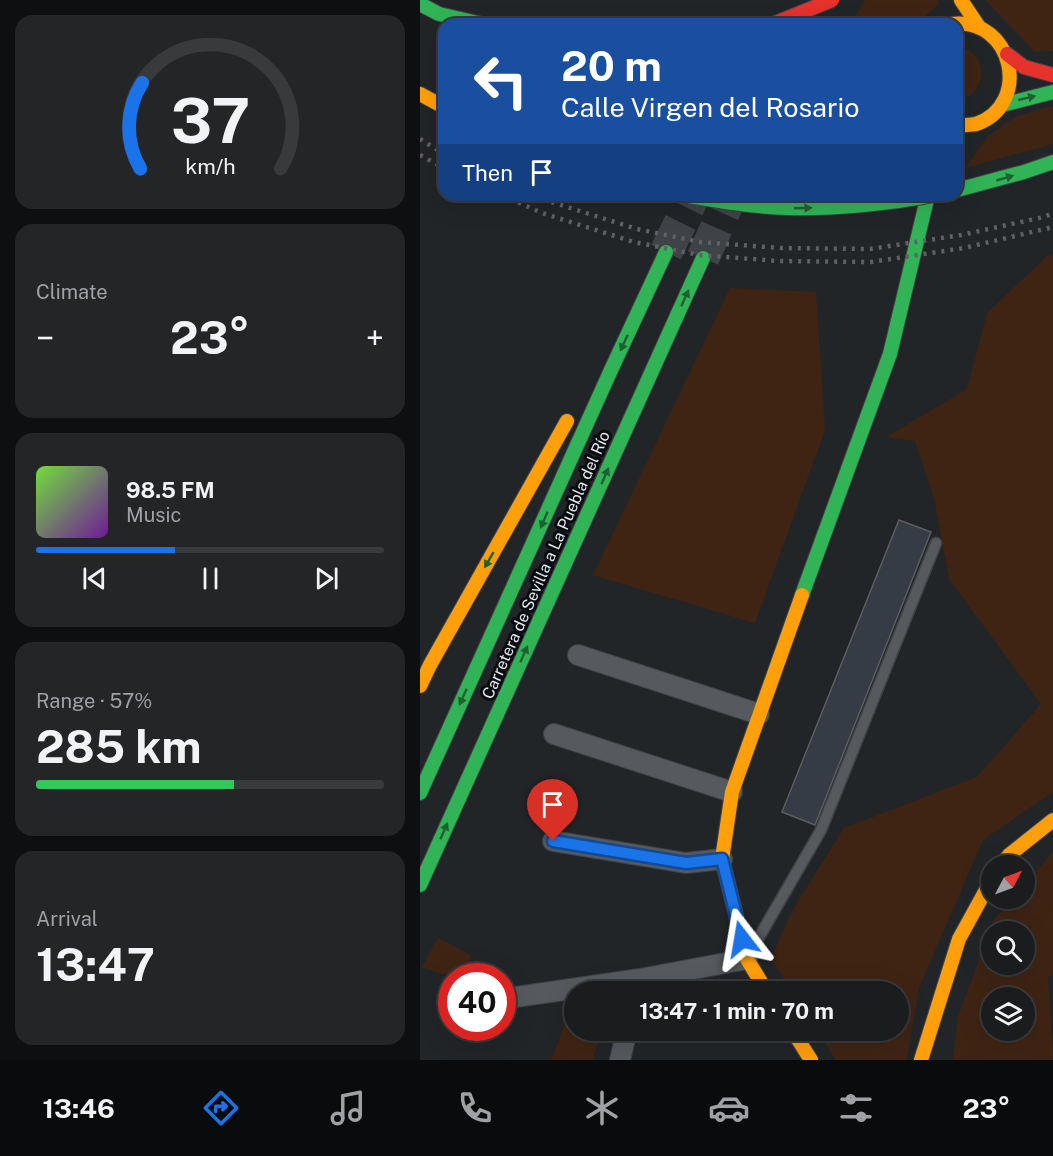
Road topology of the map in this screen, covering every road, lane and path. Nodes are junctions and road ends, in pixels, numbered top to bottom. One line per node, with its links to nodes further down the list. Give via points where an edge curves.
1 (794, 0): 7 (main road)
2 (830, 0): 5 (main road); 8 (main road, bridge)
3 (961, 0): 10 (main road)
4 (420, 4): 6 (main road)
5 (820, 16)
6 (456, 18)
7 (784, 18)
8 (787, 18)
9 (963, 24): 10 (main road)
10 (980, 27): 11 (main road, via 996,38)
11 (1007, 54): 12 (main road, via 1024,67); 16 (main road, via 1011,71)
12 (1053, 75)
13 (1053, 92): 16 (main road, one-way to 13)
14 (420, 94): 15 (main road)
15 (438, 104)
16 (1002, 105): 17 (main road, via 991,116)
17 (963, 130)
18 (1053, 162): 19 (main road, one-way to 18)
19 (963, 188)
20 (720, 201): 21 (main road, one-way to 21, bridge, via 788,208)
21 (896, 201)
22 (927, 201): 29 (main road, via 890,354)
23 (666, 252): 25 (main road, one-way to 25)
24 (703, 258): 37 (main road, Carretera de Sevilla a La Puebla del Río, one-way to 24)
25 (611, 370): 28 (main road, one-way to 28, via 575,408); 32 (main road, one-way to 32)
26 (936, 543): 39 (lane, via 821,830)
27 (578, 655): 29 (street)
28 (420, 686)
29 (759, 714): 31 (main road)
30 (554, 734): 31 (street)
31 (732, 792): 36 (main road)
32 (420, 793)
33 (1053, 820): 35 (main road)
34 (553, 841): 36 (street, via 686,863)
35 (1009, 855)
36 (722, 859): 39 (main road)
37 (420, 885)
38 (981, 899): 48 (main road, via 959,939)
39 (747, 959): 40 (street); 41 (main road)
40 (655, 981)
41 (760, 981)
42 (564, 993): 43 (street)
43 (516, 998)
44 (624, 1041): 46 (street)
45 (799, 1041): 47 (main road)
46 (620, 1060)
47 (811, 1060)
48 (921, 1060)

